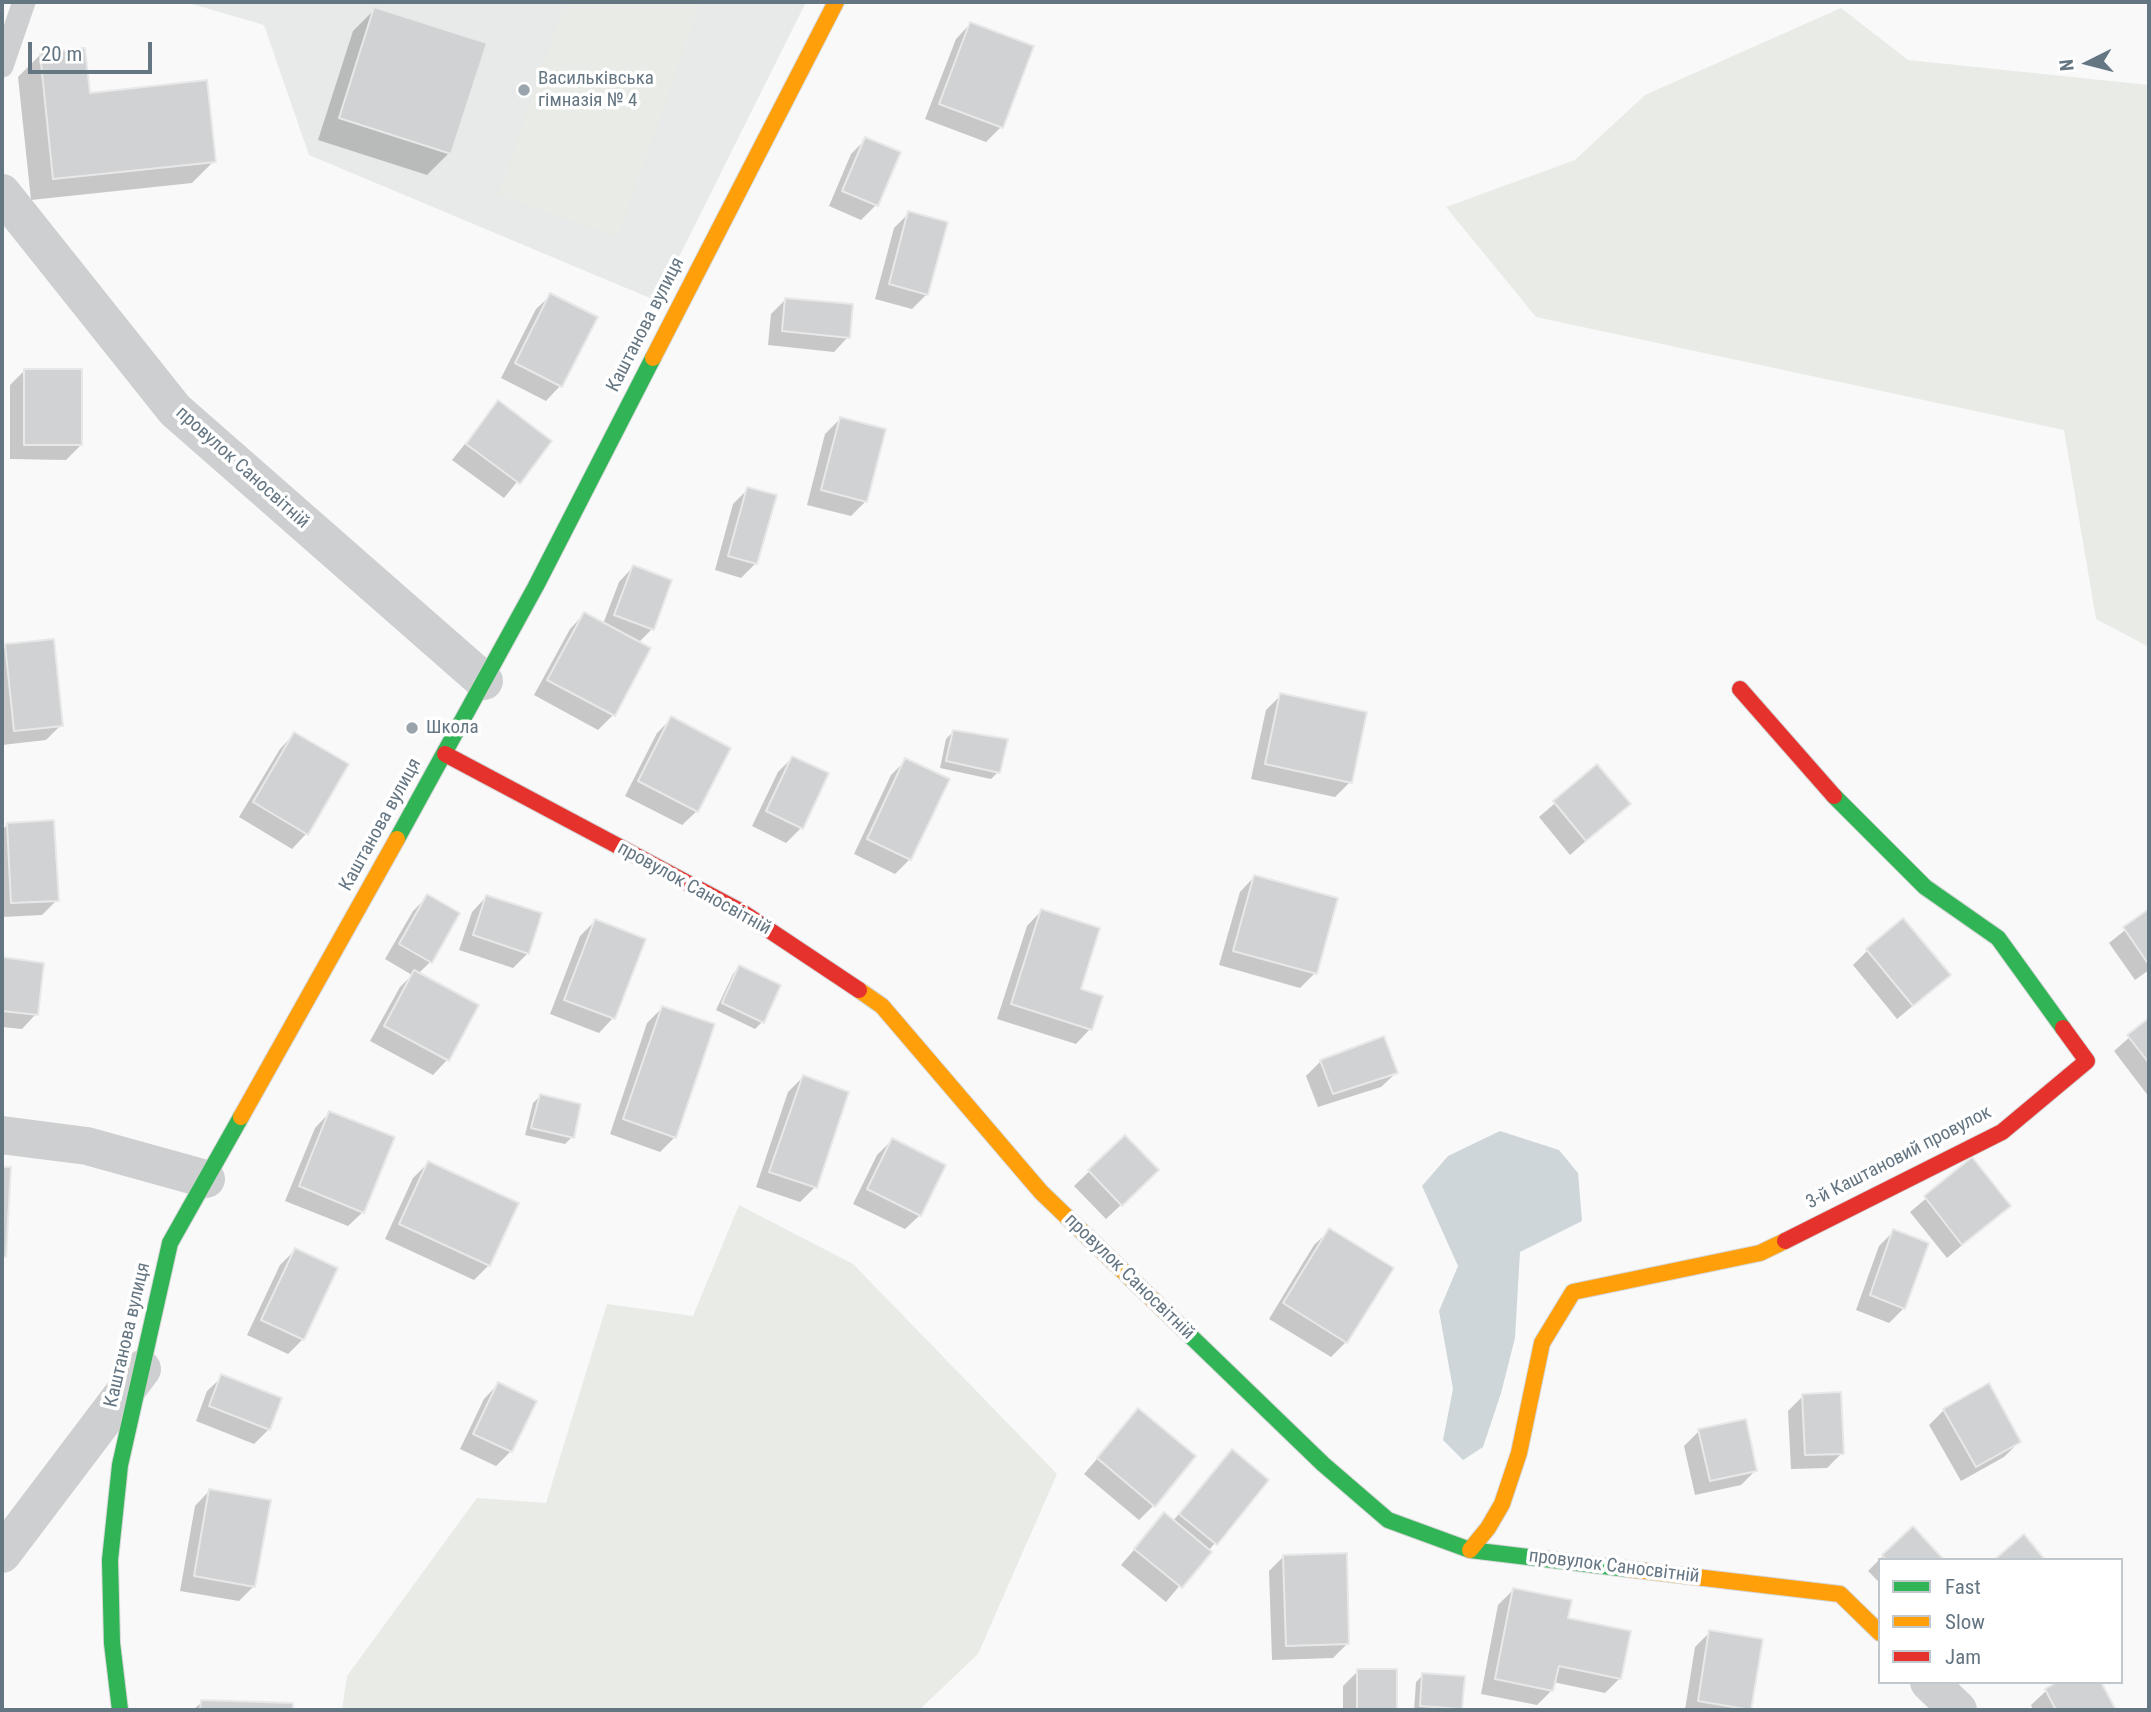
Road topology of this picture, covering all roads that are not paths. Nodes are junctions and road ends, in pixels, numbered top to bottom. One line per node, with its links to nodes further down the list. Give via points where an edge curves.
1 (836, 2): 5 (street, Каштанова вулиця)
2 (14, 15): 3 (lane)
3 (2, 66)
4 (2, 193): 5 (street, провулок Саносвітній, via 175,410)
5 (484, 681): 7 (street, Каштанова вулиця)
6 (1740, 689): 11 (street, 3-й Каштановий провулок, via 1817,779 1925,887 1998,938 2087,1061 2002,1132 1760,1253 1573,1292 1542,1340 1513,1480 1490,1531)
7 (445, 754): 9 (street, Каштанова вулиця); 11 (street, провулок Саносвітній, via 742,912 882,1006 1041,1192 1323,1464 1388,1520)
8 (2, 1135): 9 (street, via 88,1146)
9 (206, 1180): 10 (street, Каштанова вулиця, via 170,1243)
10 (142, 1369): 12 (street); 15 (street, Каштанова вулиця, via 120,1465 110,1560 112,1643)
11 (1470, 1550): 13 (street, провулок Саносвітній, via 1840,1594)
12 (2, 1554)
13 (1878, 1631)
14 (1931, 1684): 16 (street)
15 (120, 1710)
16 (1958, 1710)

